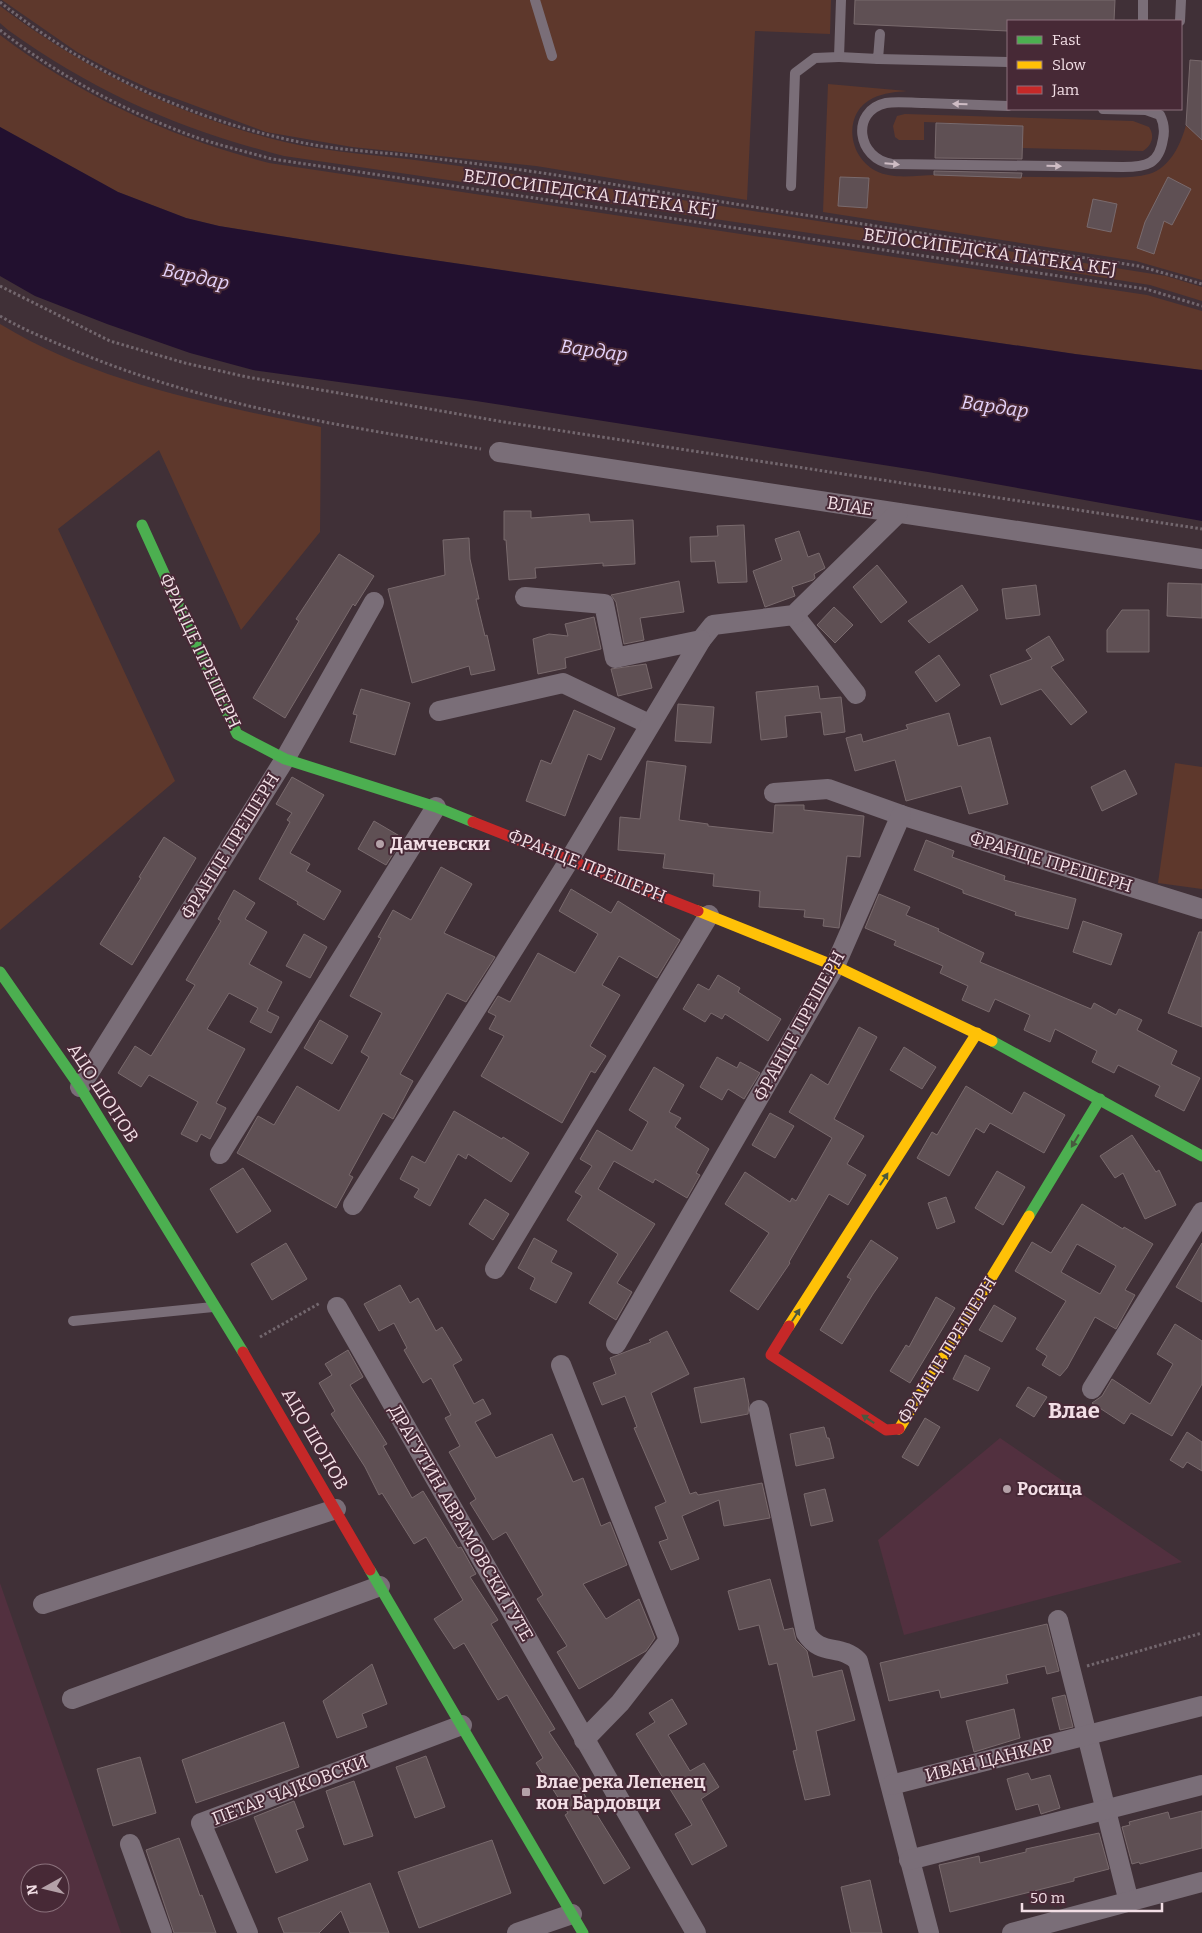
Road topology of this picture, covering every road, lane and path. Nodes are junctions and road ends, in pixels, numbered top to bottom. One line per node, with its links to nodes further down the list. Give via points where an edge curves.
1 (535, 0): 10 (lane)
2 (841, 0): 11 (lane)
3 (1143, 0): 6 (lane)
4 (1181, 0): 7 (lane)
5 (0, 2): 17 (path, via 71,53 139,89 265,134 349,150 525,170 1139,266)
6 (1143, 20)
7 (1180, 20)
8 (0, 30): 19 (path, ВЕЛОСИПЕДСКА ПАТЕКА КЕЈ, via 60,72 131,110 198,138 272,159 1146,289)
9 (880, 34): 12 (lane)
10 (552, 56)
11 (838, 57): 12 (lane); 16 (lane, via 815,58 795,73)
12 (878, 59): 13 (lane)
13 (1007, 62)
14 (1007, 106): 15 (lane, one-way to 15, via 885,103 867,116 863,125 863,141 877,160 892,164 1138,167 1156,159 1161,152 1164,123)
15 (1157, 111)
16 (791, 186)
17 (1202, 284)
18 (0, 286): 24 (path, via 110,341 247,377 504,422)
19 (1202, 306)
20 (0, 316): 21 (path, via 25,331 166,385 345,427)
21 (498, 452): 22 (street, ВЛАЕ)
22 (898, 513): 25 (street, ВЛАЕ); 28 (street)
23 (142, 525): 33 (street, ФРАНЦE ПРЕШЕРН, via 237,734)
24 (1202, 529)
25 (1202, 559)
26 (525, 597): 29 (street, via 604,604 615,658)
27 (374, 602): 33 (street, ФРАНЦЕ ПРЕШЕРН)
28 (794, 615): 29 (street, via 713,625); 30 (street)
29 (701, 640): 32 (street)
30 (856, 694)
31 (439, 711): 32 (street, via 563,683)
32 (649, 724): 37 (street)
33 (285, 759): 35 (street, ФРАНЦE ПРЕШЕРН); 43 (street, ФРАНЦЕ ПРЕШЕРН)
34 (774, 793): 36 (street, via 828,789)
35 (436, 807): 37 (street, ФРАНЦE ПРЕШЕРН); 45 (street)
36 (901, 815): 38 (street, ФРАНЦE ПРЕШЕРН); 40 (street, ФРАНЦЕ ПРЕШЕРН)
37 (570, 859): 39 (street, ФРАНЦE ПРЕШЕРН); 47 (street)
38 (1202, 909)
39 (709, 915): 40 (street, ФРАНЦE ПРЕШЕРН); 49 (street)
40 (835, 966): 42 (street, ФРАНЦE ПРЕШЕРН); 54 (street, ФРАНЦЕ ПРЕШЕРН)
41 (0, 972): 43 (street, АЦО ШОПОВ)
42 (977, 1034): 44 (street, ФРАНЦE ПРЕШЕРН); 44 (street, ФРАНЦE ПРЕШЕРН, one-way to 42, via 900,1429 886,1430 771,1355)
43 (80, 1087): 50 (street, АЦО ШОПОВ)
44 (1100, 1100): 46 (street, ФРАНЦE ПРЕШЕРН)
45 (220, 1154)
46 (1202, 1156)
47 (353, 1205)
48 (1202, 1212): 56 (street)
49 (495, 1269)
50 (216, 1306): 52 (lane); 58 (street, АЦО ШОПОВ)
51 (337, 1307): 53 (path, via 332,1296); 68 (street, ДРАГУТИН АВРАМОВСКИ ГУТЕ)
52 (73, 1322)
53 (267, 1333)
54 (616, 1344)
55 (561, 1365): 68 (street, via 669,1640 620,1703)
56 (1092, 1389)
57 (759, 1410): 69 (street, via 806,1633 820,1648 850,1653 858,1661)
58 (336, 1509): 59 (street, АЦО ШОПОВ); 60 (street)
59 (380, 1586): 64 (street); 66 (street, АЦО ШОПОВ)
60 (43, 1604)
61 (1058, 1620): 63 (street)
62 (1202, 1634): 63 (path)
63 (1072, 1670): 67 (street)
64 (72, 1699)
65 (1202, 1706): 67 (street, ИВАН ЦАНКАР)
66 (462, 1725): 76 (street, АЦО ШОПОВ); 79 (street, ПЕТАР ЧАЈКОВСКИ, via 201,1823)
67 (1088, 1735): 69 (street, ИВАН ЦАНКАР); 71 (street)
68 (584, 1740): 82 (street, ДРАГУТИН АВРАМОВСКИ ГУТЕ)
69 (891, 1785): 73 (street)
70 (1202, 1785): 71 (street)
71 (1106, 1810): 73 (street); 75 (street)
72 (130, 1844): 78 (street)
73 (909, 1860): 83 (street)
74 (1202, 1882): 75 (street)
75 (1129, 1902): 77 (street)
76 (572, 1914): 80 (street); 81 (street, АЦО ШОПОВ)
77 (1025, 1931)
78 (162, 1933)
79 (248, 1933)
80 (518, 1933)
81 (583, 1933)
82 (696, 1933)
83 (929, 1933)

